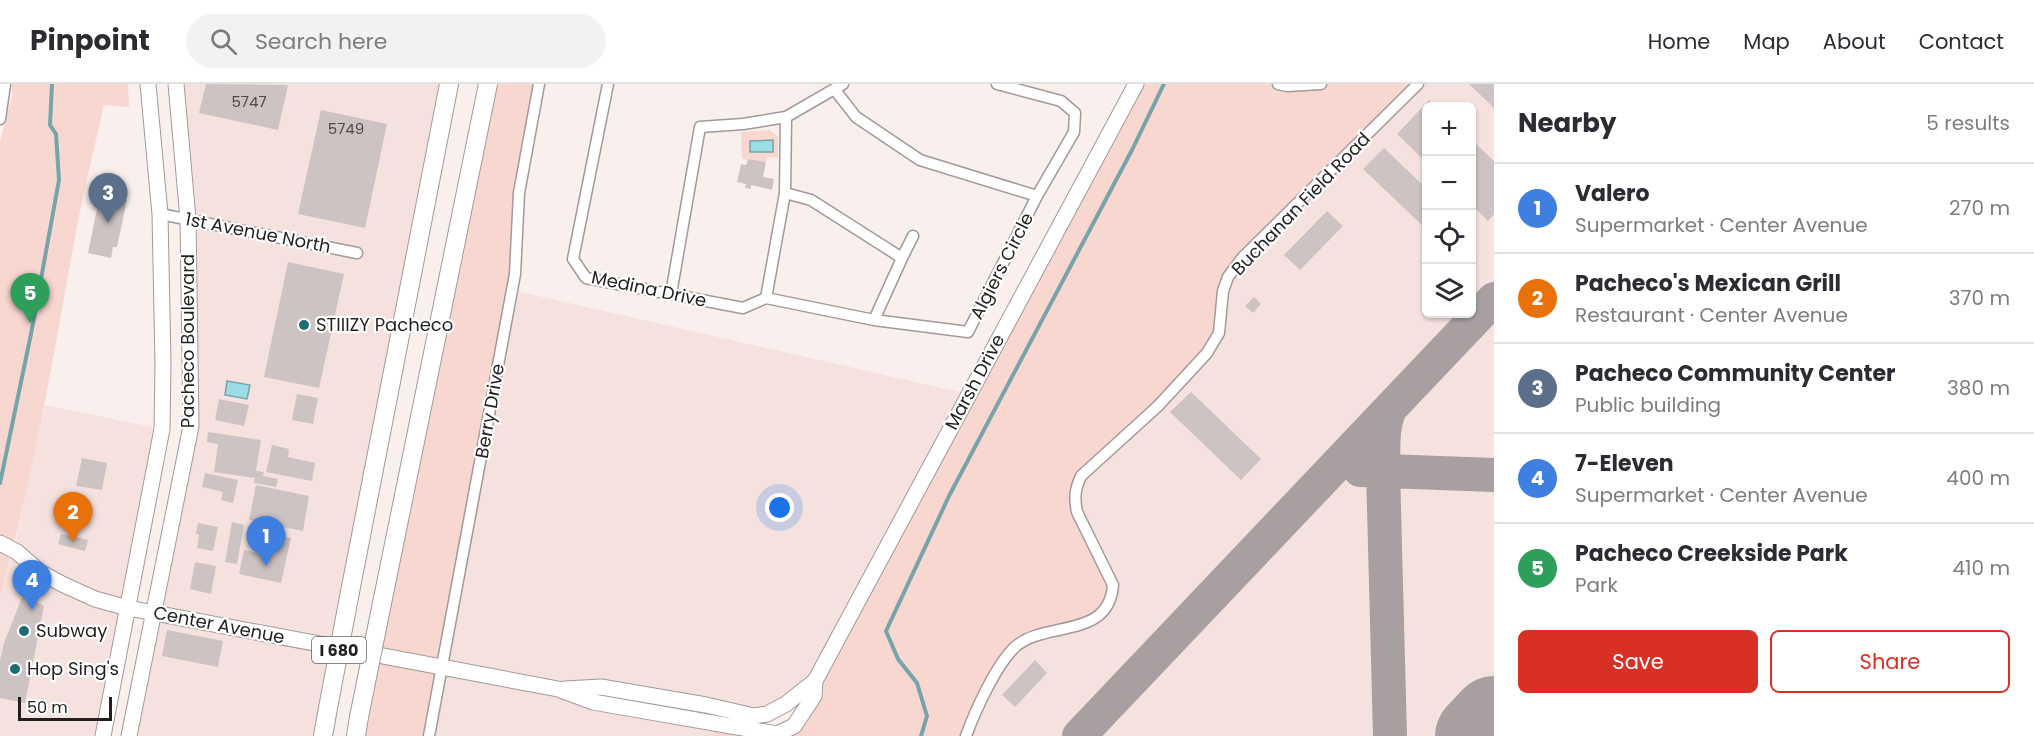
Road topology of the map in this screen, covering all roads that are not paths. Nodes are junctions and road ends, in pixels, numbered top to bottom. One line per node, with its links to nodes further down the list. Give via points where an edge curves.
1 (5, 84): 15 (street)
2 (148, 84): 18 (street, Pacheco Boulevard)
3 (176, 84): 19 (street, Pacheco Boulevard)
4 (449, 84): 37 (highway, I 680, bridge)
5 (488, 84): 38 (highway, I 680, bridge)
6 (539, 84): 29 (street, Berry Drive, via 519,193 515,274)
7 (608, 84): 23 (street, Medina Drive, via 573,259 586,278)
8 (997, 84): 17 (street, Algiers Circle, via 1061,101 1075,113 1074,132)
9 (1136, 84): 30 (street, Marsh Drive)
10 (1278, 84): 11 (street)
11 (1321, 84)
12 (1418, 84): 40 (street, Buchanan Field Road, via 1243,257 1228,277 1219,333 1207,353 1081,476 1075,488 1077,512 1113,585 1112,598 1090,621 1026,639 1014,648 976,709)
13 (839, 87): 14 (street); 17 (street, via 856,117 920,160)
14 (786, 117): 16 (street); 23 (street, via 700,127)
15 (0, 119)
16 (785, 193): 22 (street, via 811,200); 24 (street)
17 (1037, 196): 25 (street, Algiers Circle, via 968,332)
18 (160, 214): 19 (street, 1st Avenue North); 27 (street, Pacheco Boulevard, via 162,429)
19 (188, 219): 21 (street, 1st Avenue North); 28 (street, Pacheco Boulevard, via 191,426)
20 (913, 236): 22 (street)
21 (357, 254)
22 (902, 258): 25 (street)
23 (671, 294): 24 (street, Medina Drive, via 743,308)
24 (766, 298): 25 (street, Algiers Circle)
25 (874, 320)
26 (7, 547): 27 (street, Center Avenue, via 62,584)
27 (128, 608): 28 (street, Center Avenue); 35 (street, Pacheco Boulevard)
28 (153, 613): 29 (street, Center Avenue); 36 (street, Pacheco Boulevard)
29 (443, 667): 31 (street, Center Avenue); 39 (street, Berry Drive)
30 (815, 681): 32 (street, Marsh Drive); 34 (street, Marsh Drive, via 814,696)
31 (558, 689): 32 (street, Center Avenue, via 601,687 754,716); 33 (street, Center Avenue, via 593,702)
32 (767, 714)
33 (715, 730): 34 (street, Center Avenue)
34 (784, 735)
35 (103, 736)
36 (129, 736)
37 (323, 736)
38 (356, 736)
39 (429, 736)
40 (966, 736)

